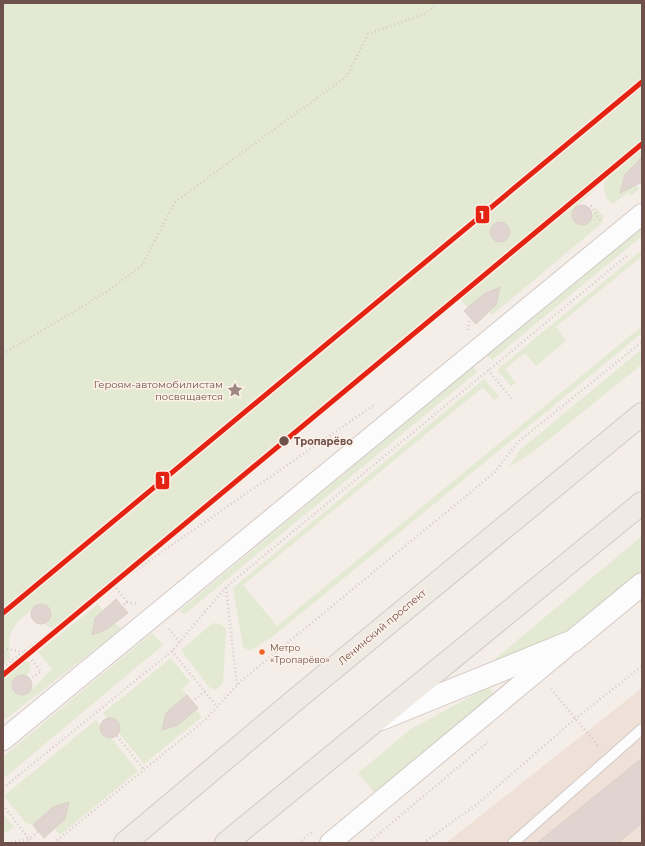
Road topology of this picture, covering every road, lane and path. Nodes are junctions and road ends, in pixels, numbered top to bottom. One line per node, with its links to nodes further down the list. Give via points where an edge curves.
1 (438, 3): 7 (path, via 424,14 368,34 346,76 175,202 142,265 108,291)
2 (581, 213): 4 (path, via 592,206)
3 (642, 214): 38 (street)
4 (605, 226)
5 (630, 254): 9 (path)
6 (642, 342): 28 (path, via 518,442 494,473)
7 (3, 354)
8 (484, 365): 9 (path)
9 (488, 370): 10 (path); 16 (path)
10 (512, 399)
11 (381, 400): 15 (path)
12 (642, 414): 49 (main road, Ленинский проспект)
13 (642, 503): 35 (main road)
14 (642, 584): 19 (main road)
15 (114, 585): 17 (path, via 127,602); 22 (path)
16 (226, 587): 20 (path); 28 (path)
17 (122, 606)
18 (166, 626): 20 (path)
19 (573, 641): 35 (main road); 51 (street)
20 (180, 642): 23 (path)
21 (3, 648): 22 (path)
22 (23, 651): 25 (path); 26 (path, via 41,671)
23 (172, 651): 30 (path); 42 (path)
24 (642, 666): 34 (path)
25 (3, 668)
26 (30, 679)
27 (557, 684): 29 (path)
28 (237, 685): 33 (path)
29 (551, 688): 31 (path); 34 (path)
30 (205, 691): 32 (path); 33 (path)
31 (544, 694)
32 (192, 702)
33 (217, 707): 41 (path, via 205,720)
34 (575, 719): 40 (path); 53 (path, via 476,805)
35 (373, 722): 50 (main road)
36 (642, 729): 40 (lane)
37 (117, 736): 41 (path)
38 (3, 740)
39 (490, 740): 52 (path)
40 (608, 759): 54 (lane)
41 (144, 770): 48 (path)
42 (3, 788)
43 (3, 805): 45 (path)
44 (38, 831): 45 (path)
45 (29, 839): 46 (path); 47 (path)
46 (9, 843)
47 (33, 843)
48 (54, 843)
49 (124, 843)
50 (226, 843)
51 (330, 843)
52 (368, 843)
53 (422, 843)
54 (512, 843)

